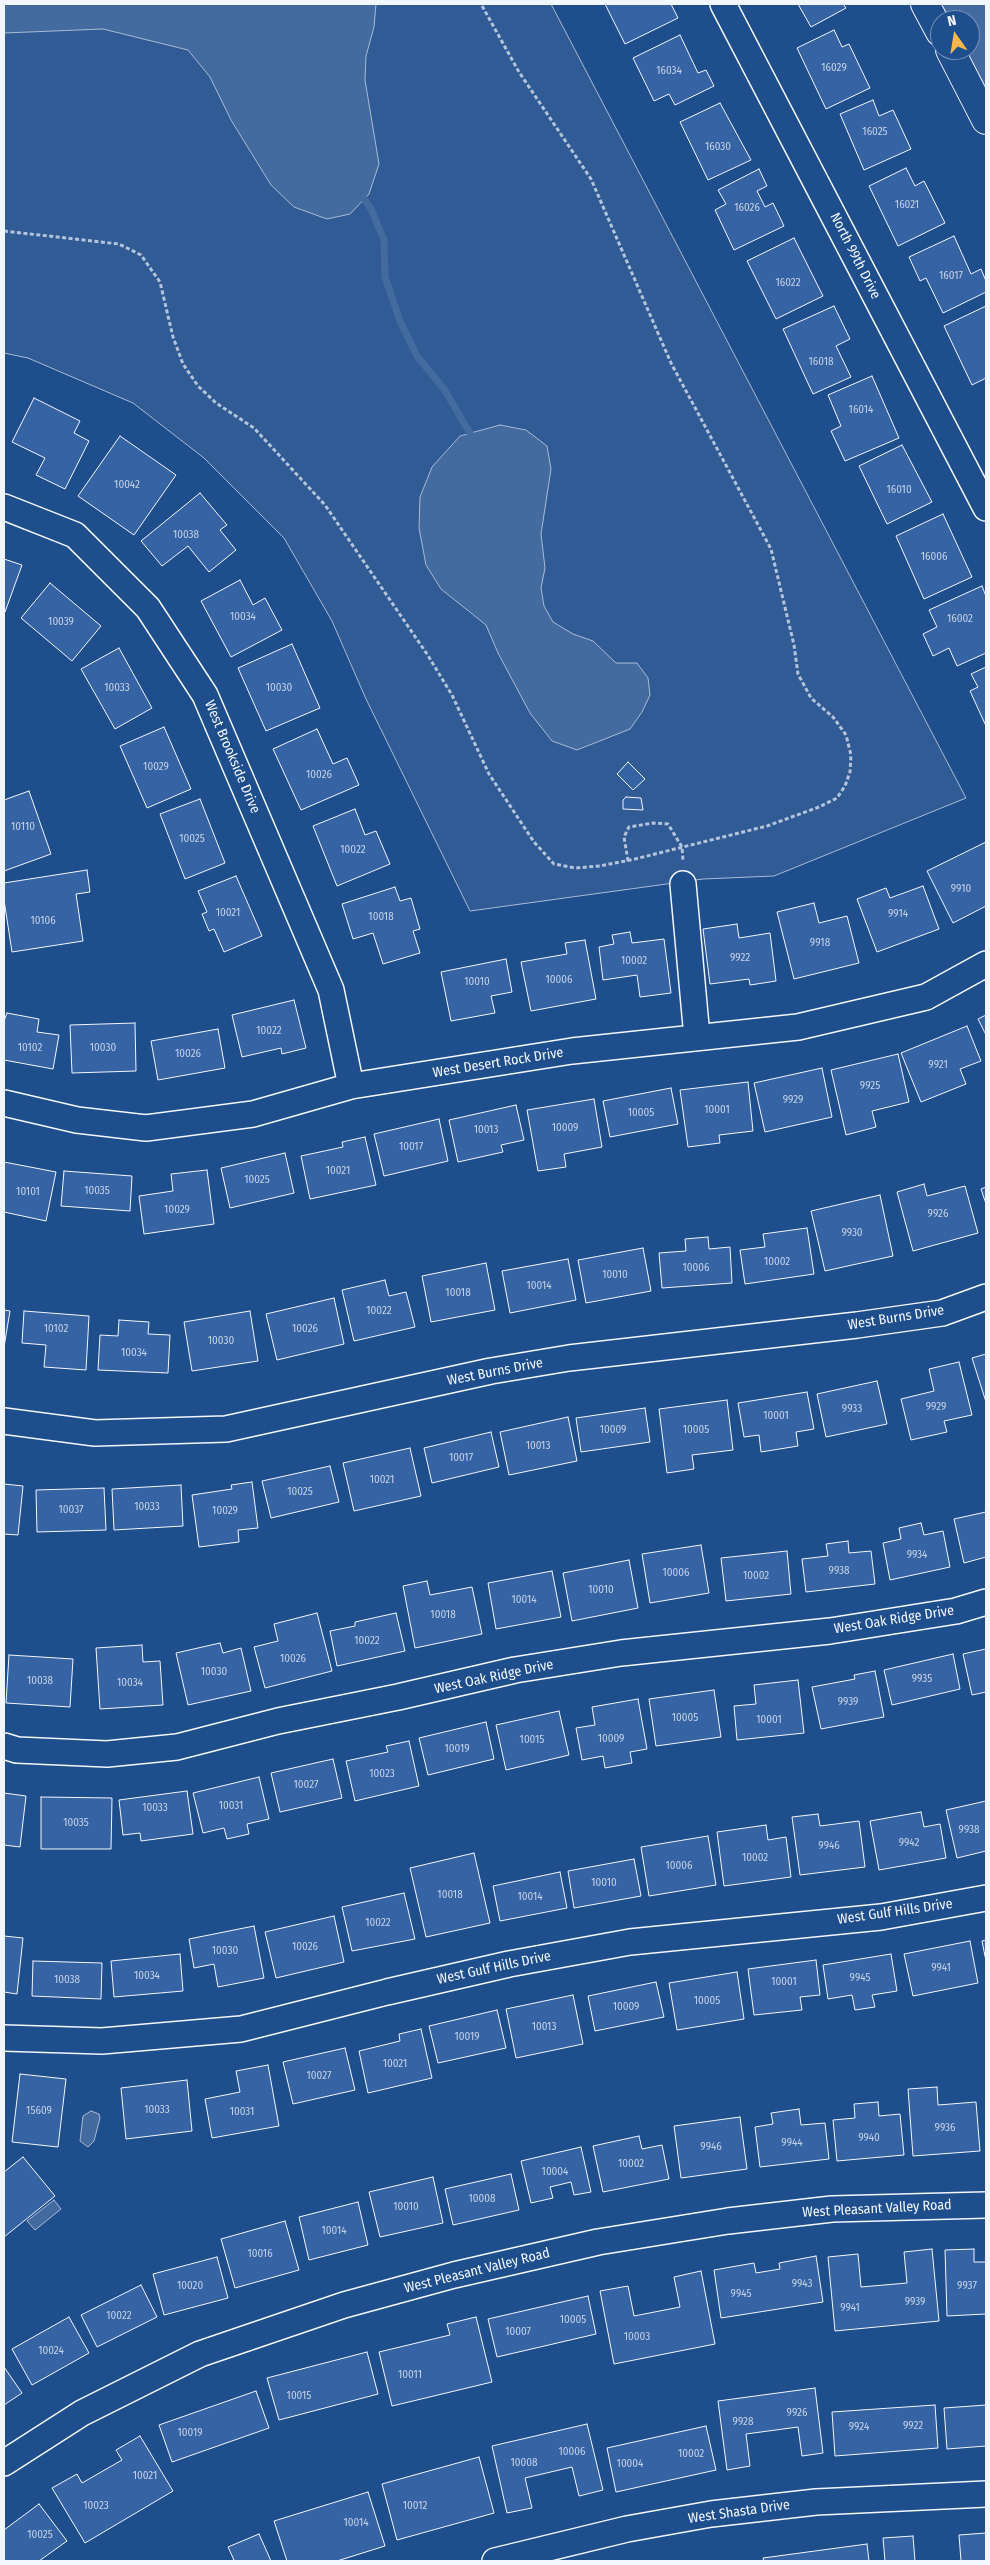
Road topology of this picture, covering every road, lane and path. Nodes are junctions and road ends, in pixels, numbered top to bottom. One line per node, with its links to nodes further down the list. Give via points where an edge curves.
1 (481, 4): 8 (path, via 520,72 591,179 671,363 771,549 798,674 811,698 833,717 846,734 851,755 850,772 837,798 767,826)
2 (723, 4): 7 (street, North 99th Drive)
3 (955, 60): 4 (main road)
4 (986, 120)
5 (4, 232): 9 (path, via 118,244 141,255 160,282 183,364 198,386 216,403 254,428 325,505 427,654 452,695 489,774 534,842 554,864 575,868)
6 (4, 507): 13 (street, West Brookside Drive, via 75,536 148,608 205,695 330,990)
7 (986, 508)
8 (682, 847): 9 (path); 9 (path, via 668,824 629,826 624,838); 10 (path)
9 (628, 861)
10 (683, 884): 12 (street)
11 (986, 964): 12 (street, West Desert Rock Drive, via 926,997 798,1026)
12 (697, 1037): 13 (street, West Desert Rock Drive, via 572,1051)
13 (351, 1086): 14 (street, West Desert Rock Drive, via 253,1114 146,1128 77,1120)
14 (4, 1103)
15 (986, 1296): 16 (street, West Burns Drive, via 942,1313 569,1358 226,1429 95,1433)
16 (4, 1421)
17 (986, 1602): 18 (street, West Oak Ridge Drive, via 956,1611 830,1631 621,1653 515,1670 278,1721 177,1747 107,1754 17,1750)
18 (4, 1746)
19 (986, 1898): 20 (street, West Gulf Hills Drive, via 881,1917 630,1942 508,1964 241,2029 102,2041)
20 (4, 2038)
21 (986, 2205): 22 (street, West Pleasant Valley Road, via 832,2209 728,2222 598,2242 454,2275 344,2305 200,2354 82,2413)
22 (4, 2463)
23 (986, 2494): 24 (street, West Shasta Drive, via 816,2502 710,2514 627,2529)
24 (495, 2561)

